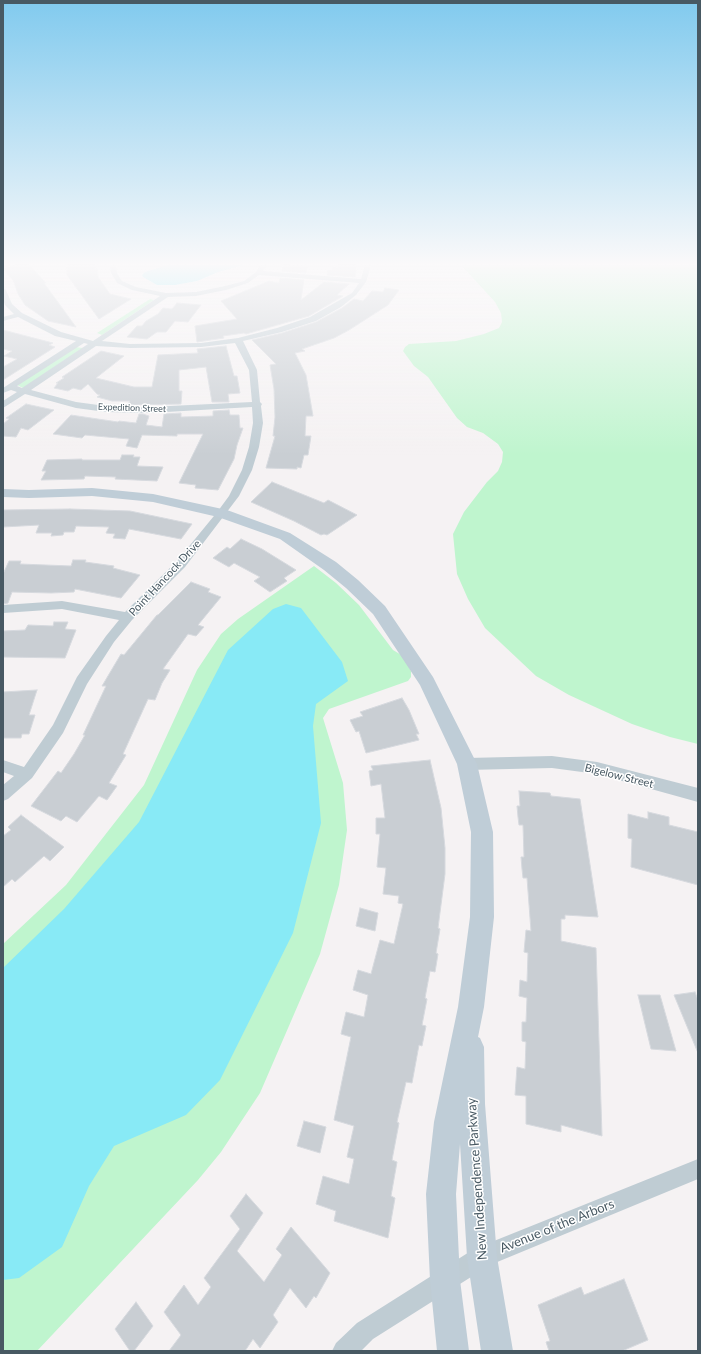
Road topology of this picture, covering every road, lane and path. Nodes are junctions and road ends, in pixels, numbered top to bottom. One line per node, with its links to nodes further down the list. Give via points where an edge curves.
1 (44, 328): 5 (street)
2 (116, 328): 7 (street)
3 (285, 328): 6 (street)
4 (93, 333): 5 (street)
5 (82, 340): 7 (street); 8 (street)
6 (238, 340): 7 (street, via 159,347); 10 (street, Point Hancock Drive, via 253,370)
7 (93, 343): 9 (street)
8 (6, 389): 9 (street, Expedition Street)
9 (22, 392): 10 (street, Expedition Street, via 76,405 106,409 149,410); 11 (street)
10 (258, 404): 13 (street, Point Hancock Drive, via 254,447 247,470)
11 (3, 405)
12 (3, 493): 13 (street, New Independence Parkway, via 126,494)
13 (222, 513): 15 (street, Point Hancock Drive, via 181,564); 16 (street, New Independence Parkway, via 285,536 314,554 352,584 379,610 427,682)
14 (3, 608): 15 (street, via 62,606)
15 (128, 617): 18 (street, Point Hancock Drive, via 82,681 58,729)
16 (467, 764): 20 (street, Bigelow Street, via 552,762 597,768); 21 (street, New Independence Parkway, via 482,832 482,917)
17 (3, 766): 18 (street)
18 (27, 774): 19 (street, Point Hancock Drive)
19 (3, 794)
20 (698, 795)
21 (471, 1007): 23 (street, New Independence Parkway, via 471,1104); 24 (street, New Independence Parkway, via 448,1122 441,1194)
22 (698, 1169): 23 (street, Avenue of the Arbors)
23 (482, 1257): 24 (street, Avenue of the Arbors); 27 (street, New Independence Parkway)
24 (445, 1280): 25 (street, Avenue of the Arbors, via 365,1331); 26 (street, New Independence Parkway)
25 (344, 1351)
26 (453, 1351)
27 (497, 1351)

